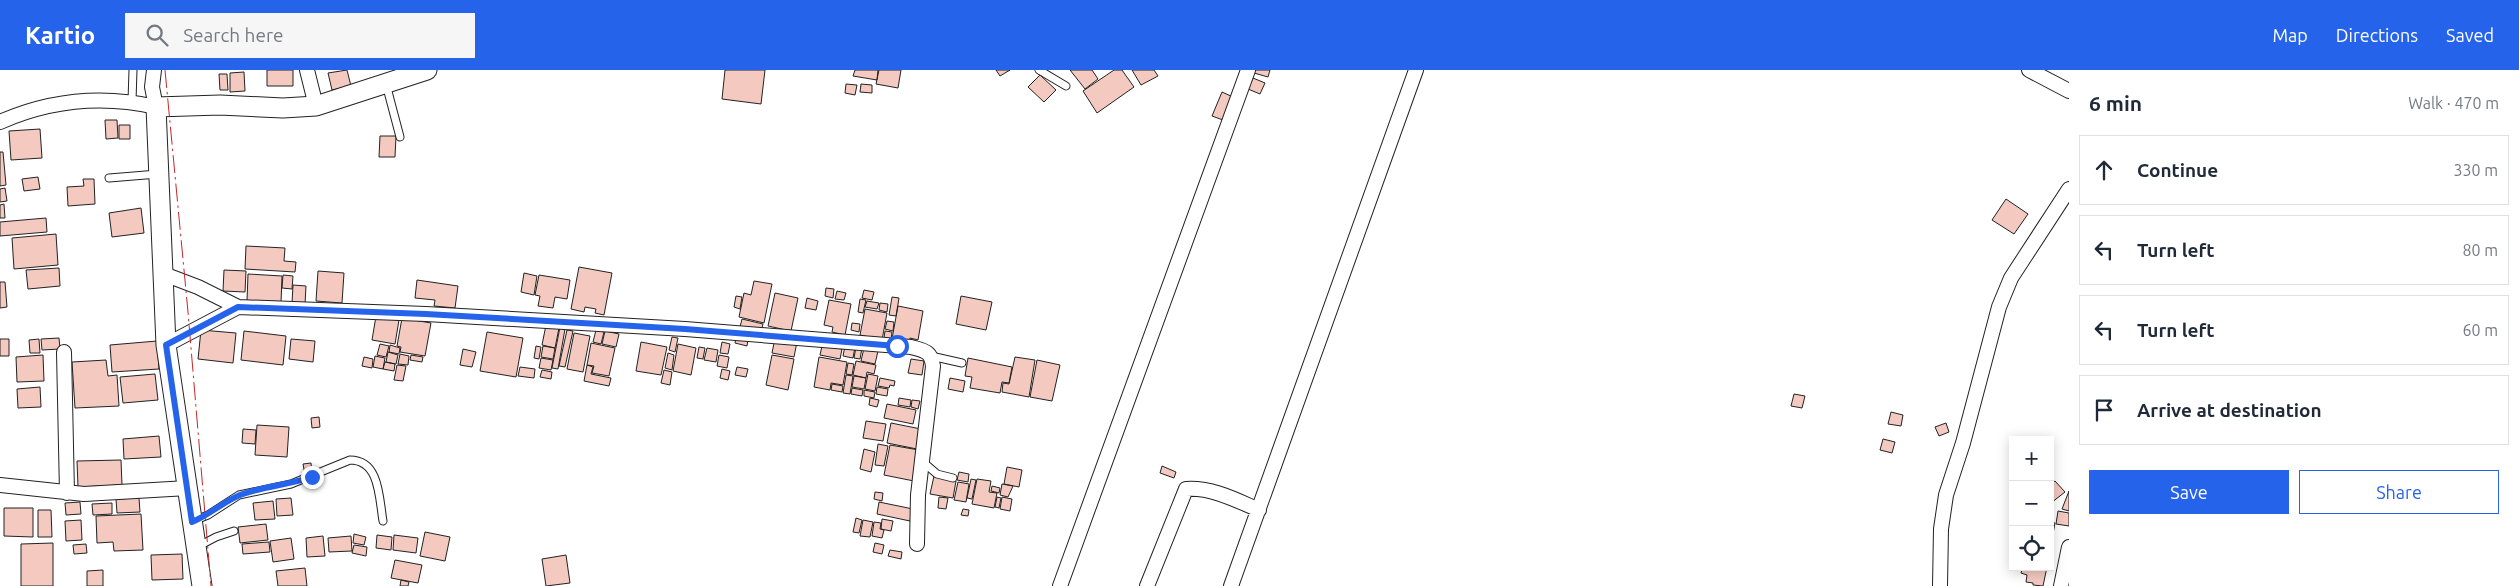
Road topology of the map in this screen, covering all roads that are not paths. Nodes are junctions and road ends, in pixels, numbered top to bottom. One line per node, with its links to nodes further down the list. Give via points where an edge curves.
1 (133, 70): 12 (lane)
2 (154, 70): 14 (street, via 152,86)
3 (306, 70): 13 (street)
4 (427, 70): 9 (street)
5 (1039, 70): 10 (lane)
6 (1248, 70): 39 (street)
7 (1416, 70): 31 (street)
8 (2029, 70): 11 (street)
9 (386, 84): 13 (street); 16 (lane)
10 (1066, 86)
11 (2069, 91)
12 (132, 101): 14 (street); 15 (street, via 70,102 36,109)
13 (316, 106): 14 (street)
14 (156, 107): 17 (street)
15 (0, 122)
16 (400, 137)
17 (159, 174): 18 (lane); 20 (street)
18 (109, 178)
19 (2069, 189): 42 (street, via 2011,278 1998,307 1963,443 1946,495 1941,529)
20 (162, 273): 21 (street, via 198,286); 22 (street)
21 (238, 307): 22 (street); 24 (street, via 685,329 911,347 928,351)
22 (166, 345): 29 (street)
23 (64, 352): 30 (street)
24 (932, 356): 25 (lane); 26 (street)
25 (962, 363)
26 (922, 462): 27 (lane, via 937,474); 35 (street)
27 (953, 478)
28 (0, 485): 30 (street)
29 (188, 488): 30 (street, via 109,494); 33 (street)
30 (67, 493)
31 (1259, 510): 40 (street, via 1225,495 1197,488 1186,489); 41 (street)
32 (383, 521): 33 (lane, via 375,477 369,465 360,460 350,460 291,484 239,495 208,516)
33 (192, 522): 36 (street)
34 (234, 531): 36 (lane)
35 (917, 544)
36 (196, 547): 38 (street)
37 (2069, 547): 43 (street)
38 (202, 586)
39 (1060, 586)
40 (1147, 586)
41 (1232, 586)
42 (1940, 586)
43 (2061, 586)

